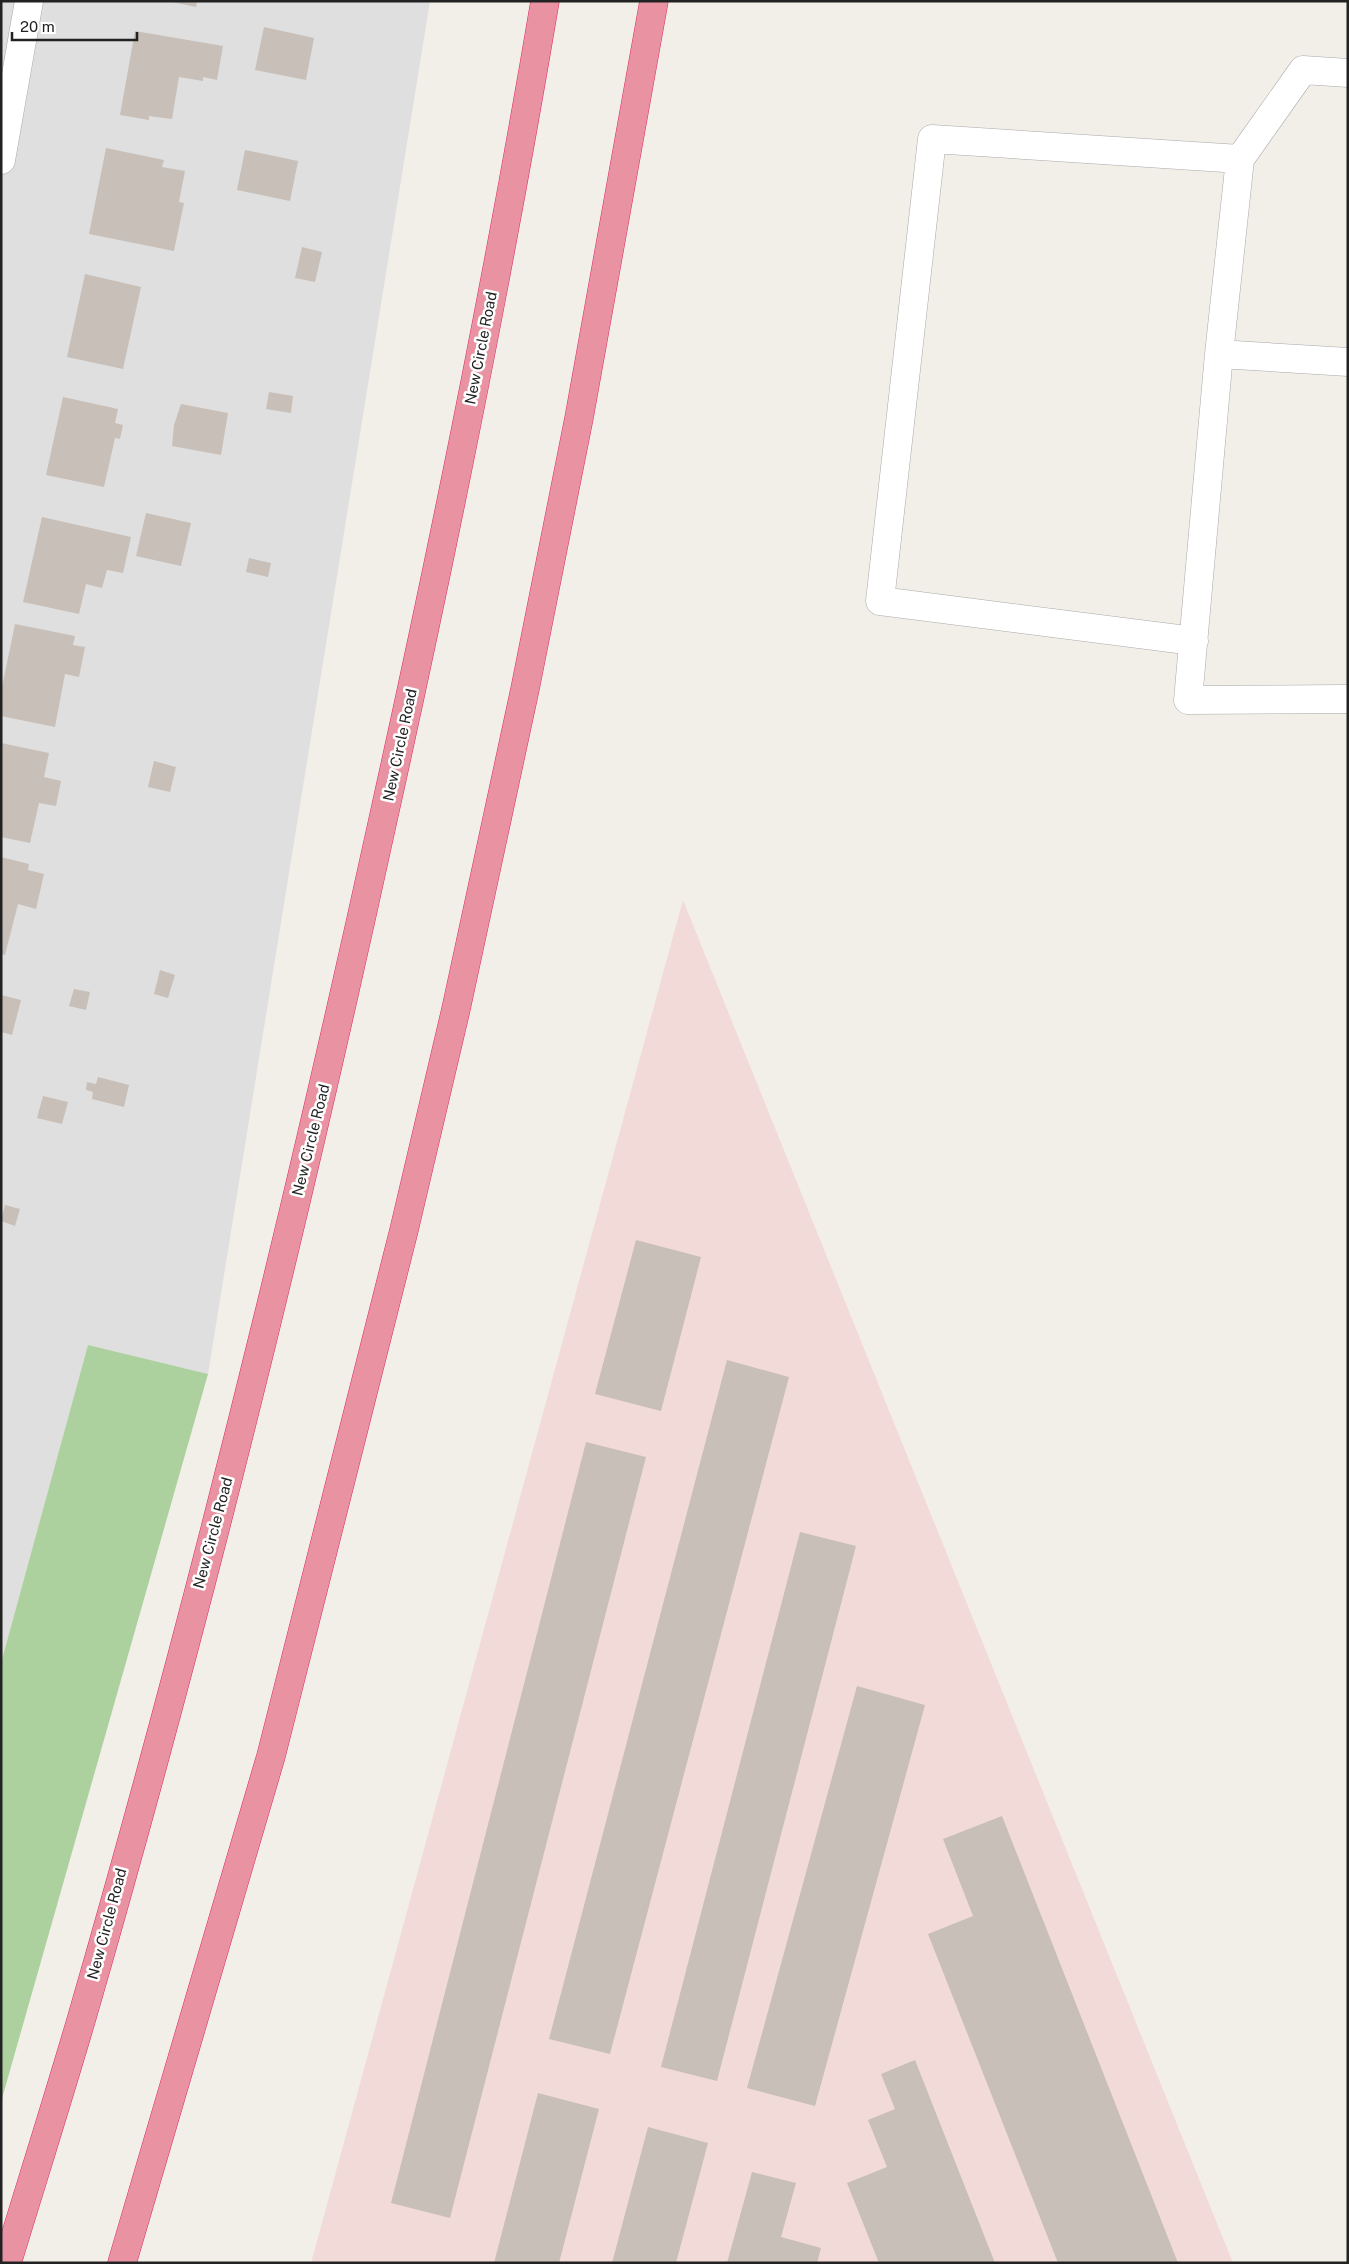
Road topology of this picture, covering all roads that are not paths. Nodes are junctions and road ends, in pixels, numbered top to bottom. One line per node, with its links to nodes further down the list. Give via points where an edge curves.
1 (29, 1): 5 (street)
2 (545, 1): 11 (highway, New Circle Road, via 438,572 337,1034 242,1422 165,1714 82,2015)
3 (654, 1): 12 (highway, via 579,418 456,1009 271,1756)
4 (1348, 73): 6 (street, via 1303,70)
5 (2, 153)
6 (1240, 159): 7 (street); 9 (street, via 932,139 880,601)
7 (1219, 354): 8 (street); 9 (street)
8 (1348, 362)
9 (1194, 641): 10 (street, via 1188,700)
10 (1348, 699)
11 (7, 2263)
12 (122, 2263)

